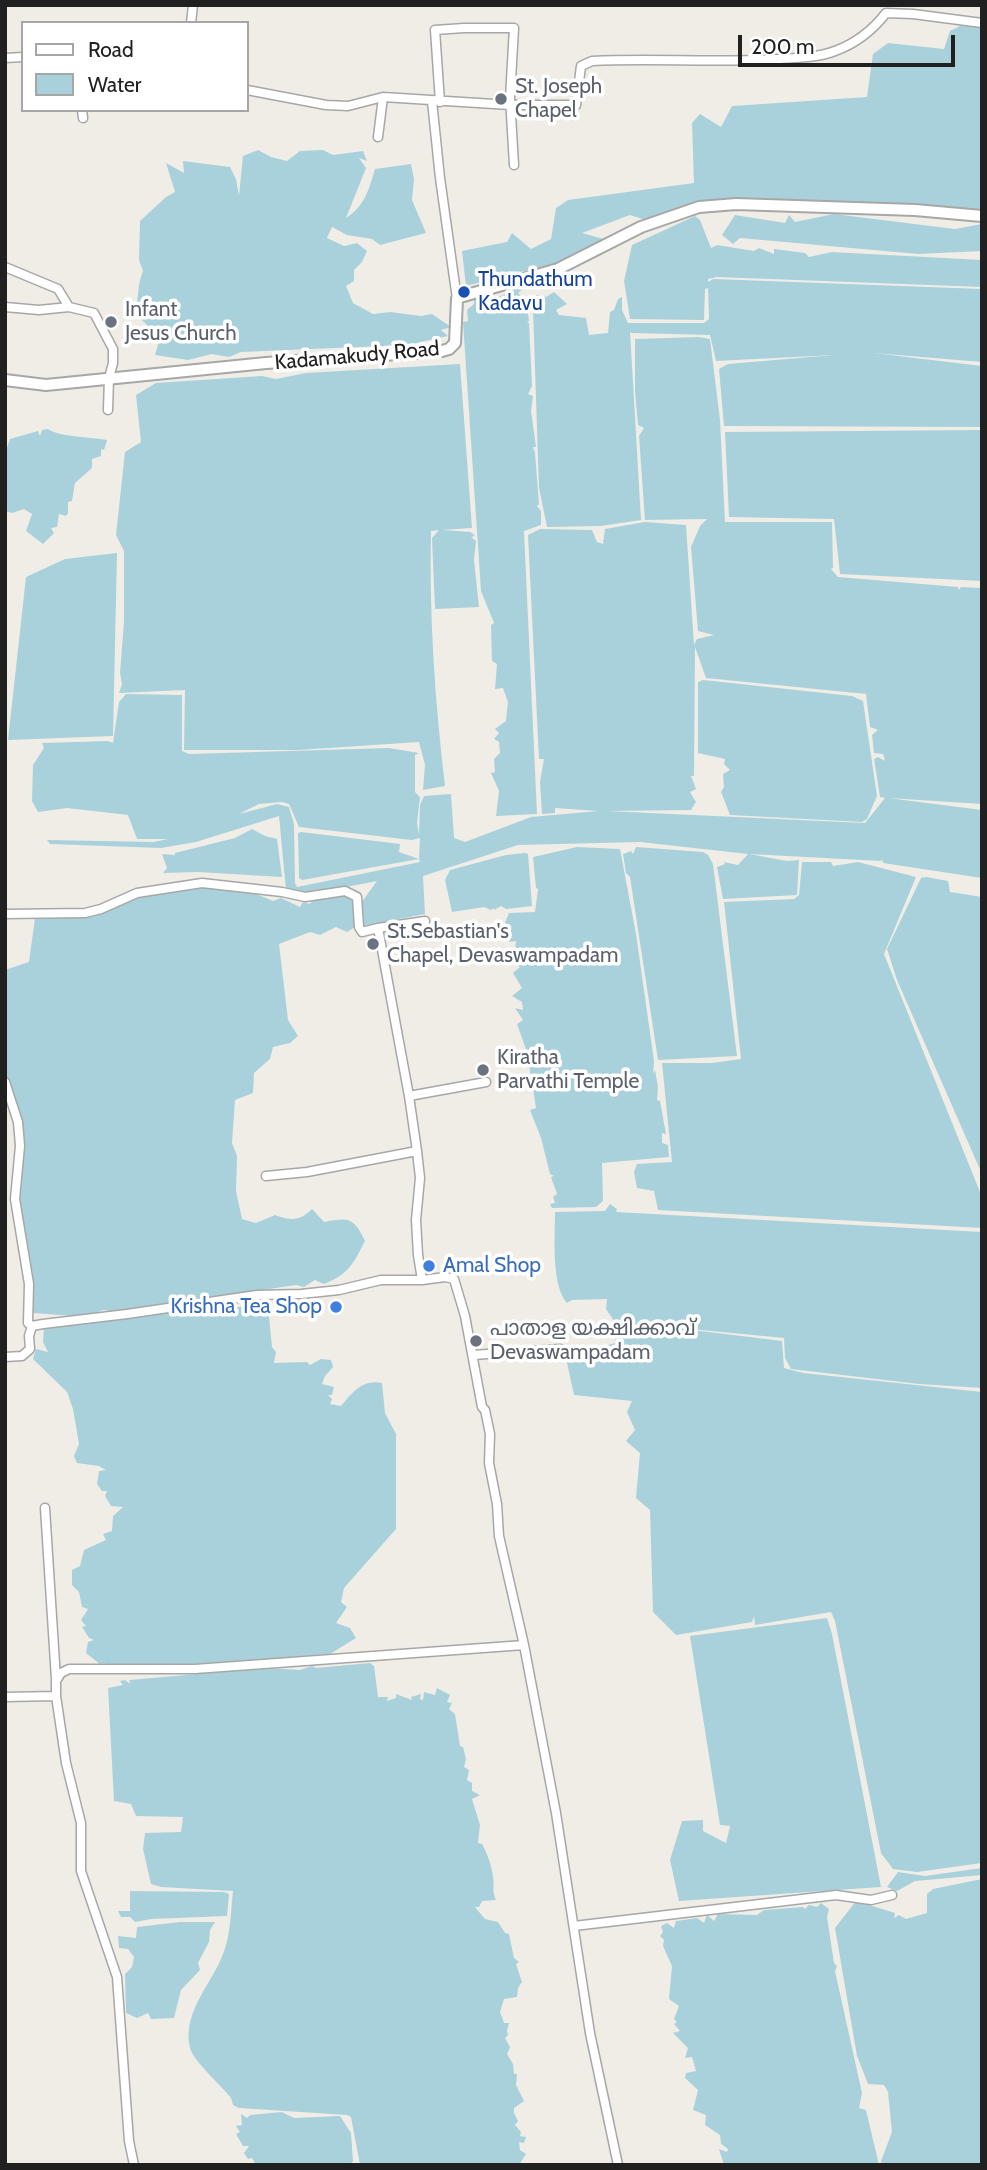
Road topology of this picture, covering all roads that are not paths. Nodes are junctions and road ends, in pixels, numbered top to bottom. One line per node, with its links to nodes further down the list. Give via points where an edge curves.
1 (982, 23): 5 (street, via 886,13 857,41 808,57 739,62 592,61 581,66 576,105)
2 (248, 90): 3 (street, via 326,105 348,106)
3 (383, 97): 4 (street); 6 (street)
4 (436, 102): 5 (street); 5 (street, via 435,30 514,28); 10 (street)
5 (510, 105): 7 (street)
6 (378, 137)
7 (514, 165)
8 (982, 216): 10 (street, via 736,204 698,207 641,227 558,270)
9 (5, 267): 12 (street, via 58,289)
10 (457, 299): 13 (street, Kadamakudy Road, via 455,343 442,351)
11 (5, 307): 12 (street)
12 (69, 307): 13 (street, via 94,313 113,349)
13 (109, 379): 14 (street, Kadamakudy Road, via 46,385); 15 (street)
14 (5, 380)
15 (108, 410)
16 (5, 914): 18 (street, via 85,913 137,893 202,883 305,897 345,891 357,897 362,932)
17 (425, 920): 18 (street)
18 (378, 928): 21 (street)
19 (486, 1082): 21 (street)
20 (6, 1086): 25 (street, via 18,1122 15,1199 29,1284 28,1323)
21 (409, 1096): 22 (street)
22 (417, 1151): 23 (street); 24 (street, via 416,1220)
23 (265, 1176)
24 (422, 1280): 25 (street, via 381,1280 339,1290 257,1295); 27 (street, via 454,1279)
25 (32, 1326): 28 (street, via 30,1349 22,1356)
26 (560, 1349): 27 (street)
27 (473, 1355): 30 (street, via 490,1434 489,1463 499,1536)
28 (5, 1357)
29 (45, 1508): 31 (street)
30 (524, 1644): 31 (street, via 209,1668 69,1669); 35 (street)
31 (56, 1681): 32 (street)
32 (56, 1696): 33 (street); 36 (street, via 81,1823 81,1871 117,1977)
33 (5, 1698)
34 (892, 1895): 35 (street, via 871,1900 836,1895)
35 (574, 1926): 37 (street, via 590,2034)
36 (134, 2165)
37 (618, 2165)

